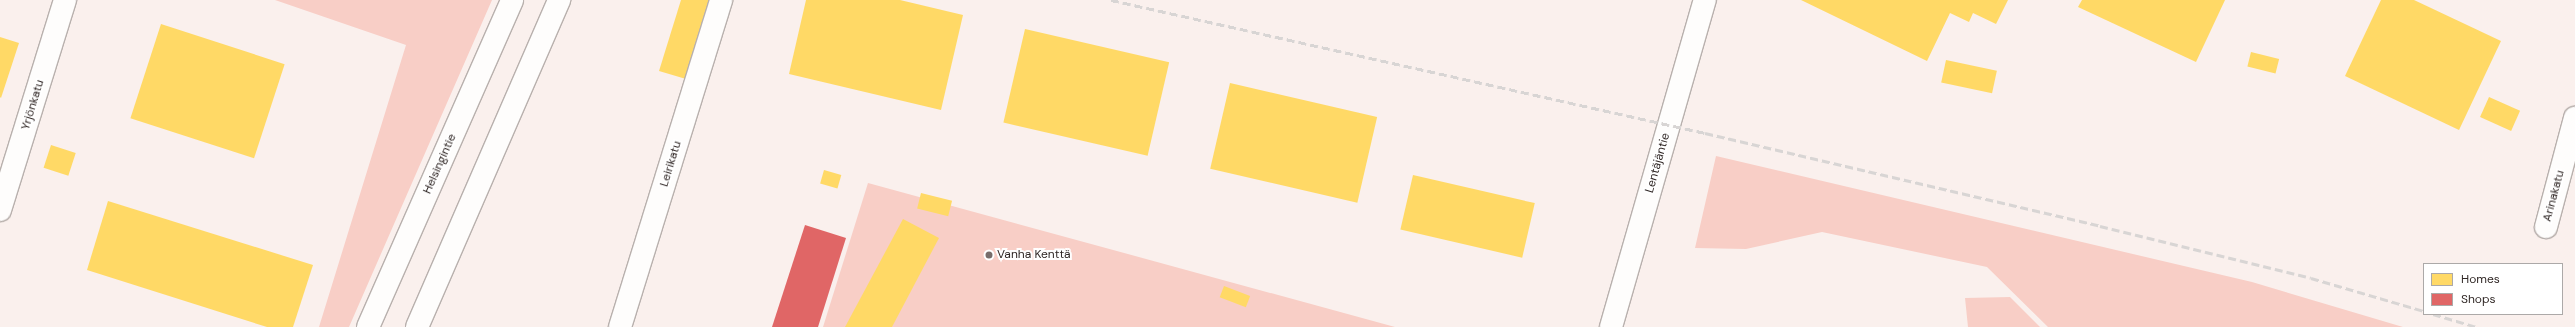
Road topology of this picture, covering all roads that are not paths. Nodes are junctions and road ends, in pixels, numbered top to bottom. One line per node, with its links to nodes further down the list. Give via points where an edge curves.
1 (65, 0): 7 (street, Yrjönkatu)
2 (512, 0): 9 (street, Helsingintie)
3 (559, 0): 10 (street)
4 (721, 0): 11 (street, Leirikatu)
5 (1705, 0): 12 (street, Lentäjäntie)
6 (2575, 118): 8 (street, Arinakatu)
7 (0, 210)
8 (2546, 227)
9 (368, 327)
10 (418, 327)
11 (620, 327)
12 (1611, 327)

